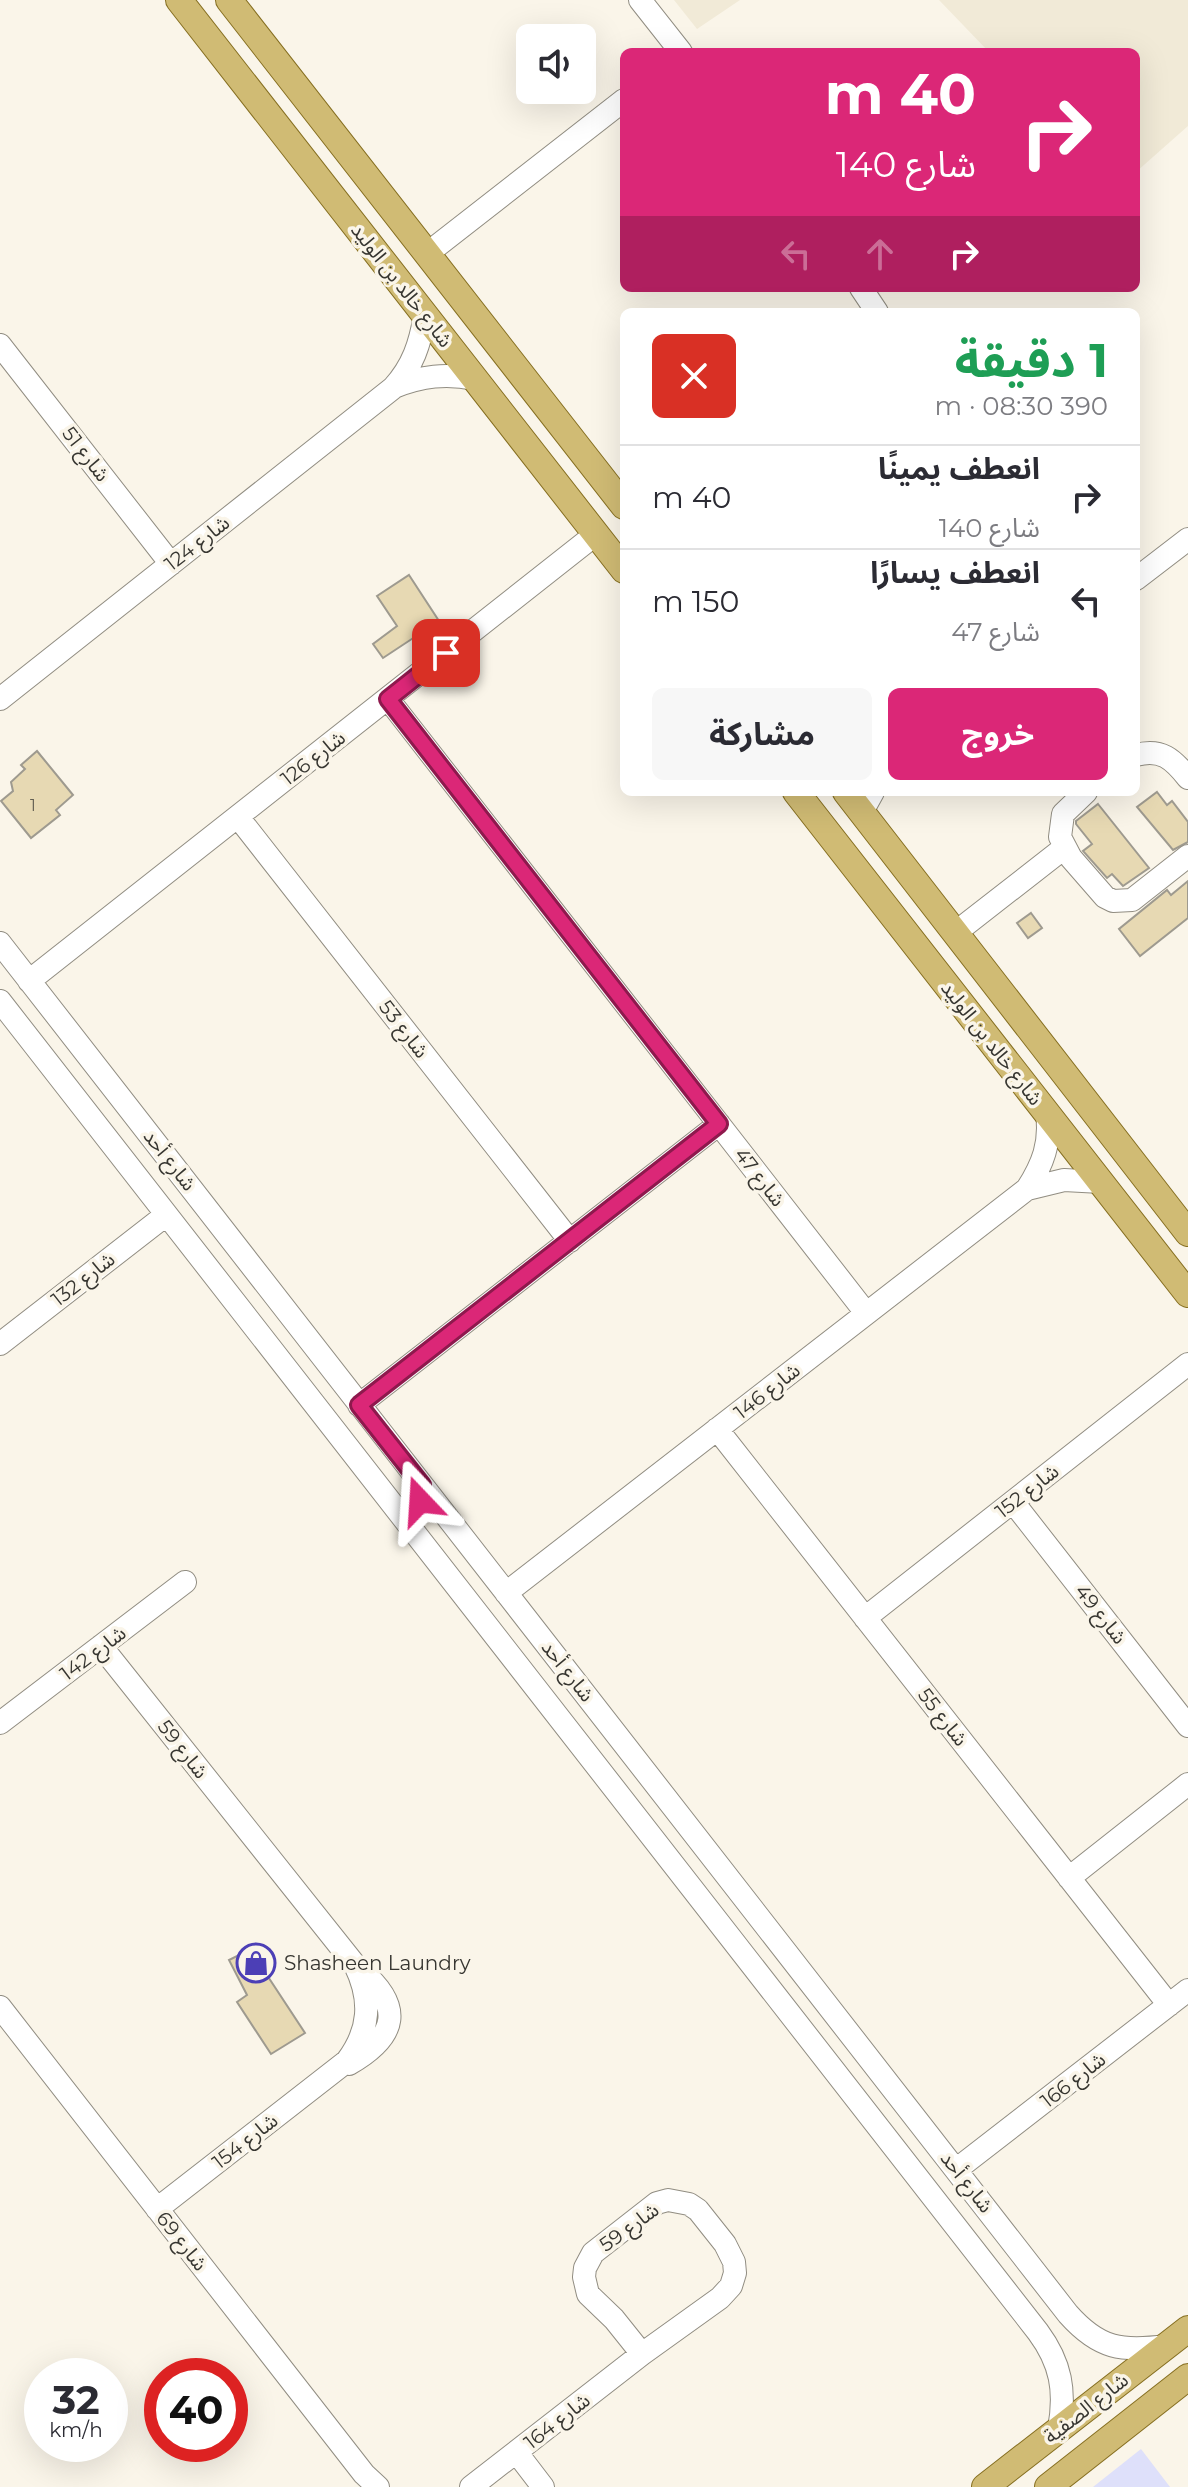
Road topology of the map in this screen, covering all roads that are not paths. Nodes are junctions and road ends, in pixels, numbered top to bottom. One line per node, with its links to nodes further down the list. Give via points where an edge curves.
1 (179, 0): 7 (main road, شارع خالد بن الوليد)
2 (229, 0): 6 (main road, شارع خالد بن الوليد)
3 (640, 0): 4 (street)
4 (678, 48)
5 (620, 103): 6 (street)
6 (428, 253): 11 (main road, شارع خالد بن الوليد)
7 (425, 315): 9 (main road, شارع خالد بن الوليد); 10 (street, شارع 124, via 416,356)
8 (0, 345): 14 (street, شارع 51)
9 (475, 379): 10 (street, شارع 124, via 434,375); 12 (main road, شارع خالد بن الوليد)
10 (393, 388): 14 (street, شارع 124)
11 (620, 501)
12 (596, 534): 15 (main road, شارع خالد بن الوليد); 18 (street, شارع 126)
13 (1188, 539): 16 (street)
14 (171, 564): 17 (street, شارع 124)
15 (620, 565)
16 (1140, 576)
17 (0, 699)
18 (388, 699): 24 (street, شارع 126); 34 (street, شارع 47)
19 (1140, 755): 20 (street, via 1168,757)
20 (1188, 778)
21 (799, 796): 33 (main road, شارع خالد بن الوليد)
22 (1082, 796): 25 (street, via 1059,825)
23 (860, 799): 27 (main road, شارع خالد بن الوليد)
24 (238, 817): 29 (street, شارع 126); 39 (street, شارع 53)
25 (1064, 848): 26 (street, via 1098,891 1123,902 1140,895); 27 (street)
26 (1188, 856)
27 (955, 933): 38 (main road, شارع خالد بن الوليد)
28 (0, 943): 29 (street, شارع أحد)
29 (29, 981): 31 (street, شارع أحد)
30 (0, 1001): 32 (street, شارع أحد)
31 (50, 1006): 32 (street, via 33,1006 22,1019); 44 (street, شارع أحد)
32 (22, 1028): 37 (street, شارع أحد)
33 (1047, 1114): 35 (main road, شارع خالد بن الوليد); 36 (street, شارع 146, via 1046,1153)
34 (719, 1124): 39 (street); 41 (street, شارع 47)
35 (1101, 1182): 36 (street, شارع 146, via 1064,1180); 40 (main road, شارع خالد بن الوليد)
36 (1027, 1189): 41 (street, شارع 146)
37 (166, 1215): 42 (street, شارع 132); 48 (street, شارع أحد)
38 (1188, 1233)
39 (570, 1241): 44 (street)
40 (1188, 1294)
41 (866, 1313): 45 (street, شارع 146)
42 (0, 1344)
43 (1188, 1364): 47 (street, شارع 152)
44 (359, 1405): 46 (street, شارع أحد)
45 (717, 1429): 50 (street, شارع 146); 51 (street, شارع 55)
46 (422, 1485): 48 (street, via 420,1501); 50 (street, شارع أحد)
47 (1013, 1502): 51 (street, شارع 152); 54 (street, شارع 49)
48 (397, 1509): 57 (street, شارع أحد)
49 (185, 1582): 52 (street, شارع 142)
50 (506, 1593): 56 (street, شارع أحد)
51 (865, 1618): 58 (street, شارع 55)
52 (101, 1646): 53 (street, شارع 142); 62 (street, شارع 59, via 386,1998 389,2020 381,2041)
53 (0, 1723)
54 (1188, 1726)
55 (1188, 1784): 58 (street)
56 (704, 1843): 57 (street); 63 (street, شارع أحد)
57 (675, 1866): 66 (street, شارع أحد)
58 (1069, 1878): 60 (street, شارع 55)
59 (1188, 1990): 60 (street, شارع 166)
60 (1169, 2005): 63 (street, شارع 166)
61 (0, 2007): 64 (street, شارع 69)
62 (334, 2072): 64 (street, شارع 154)
63 (957, 2169): 65 (street, شارع أحد)
64 (157, 2209): 74 (street, شارع 69)
65 (1027, 2259): 66 (street, via 1022,2275); 69 (street, شارع أحد, via 1081,2329 1097,2340 1134,2350)
66 (999, 2280): 72 (street, شارع أحد, via 1059,2367)
67 (691, 2318): 70 (street, شارع 164); 70 (street, شارع 59, via 714,2290 719,2254 708,2229 686,2215 669,2212 627,2232 598,2271 599,2289 614,2319)
68 (1188, 2329): 69 (main road, شارع الصفية)
69 (1166, 2346): 72 (main road, شارع الصفية)
70 (642, 2354): 73 (street, شارع 164)
71 (1188, 2377): 78 (main road, شارع الصفية)
72 (1059, 2429): 77 (main road, شارع الصفية)
73 (517, 2453): 75 (street, شارع 164); 76 (street)
74 (371, 2483)
75 (471, 2487)
76 (543, 2487)
77 (985, 2487)
78 (1048, 2487)

